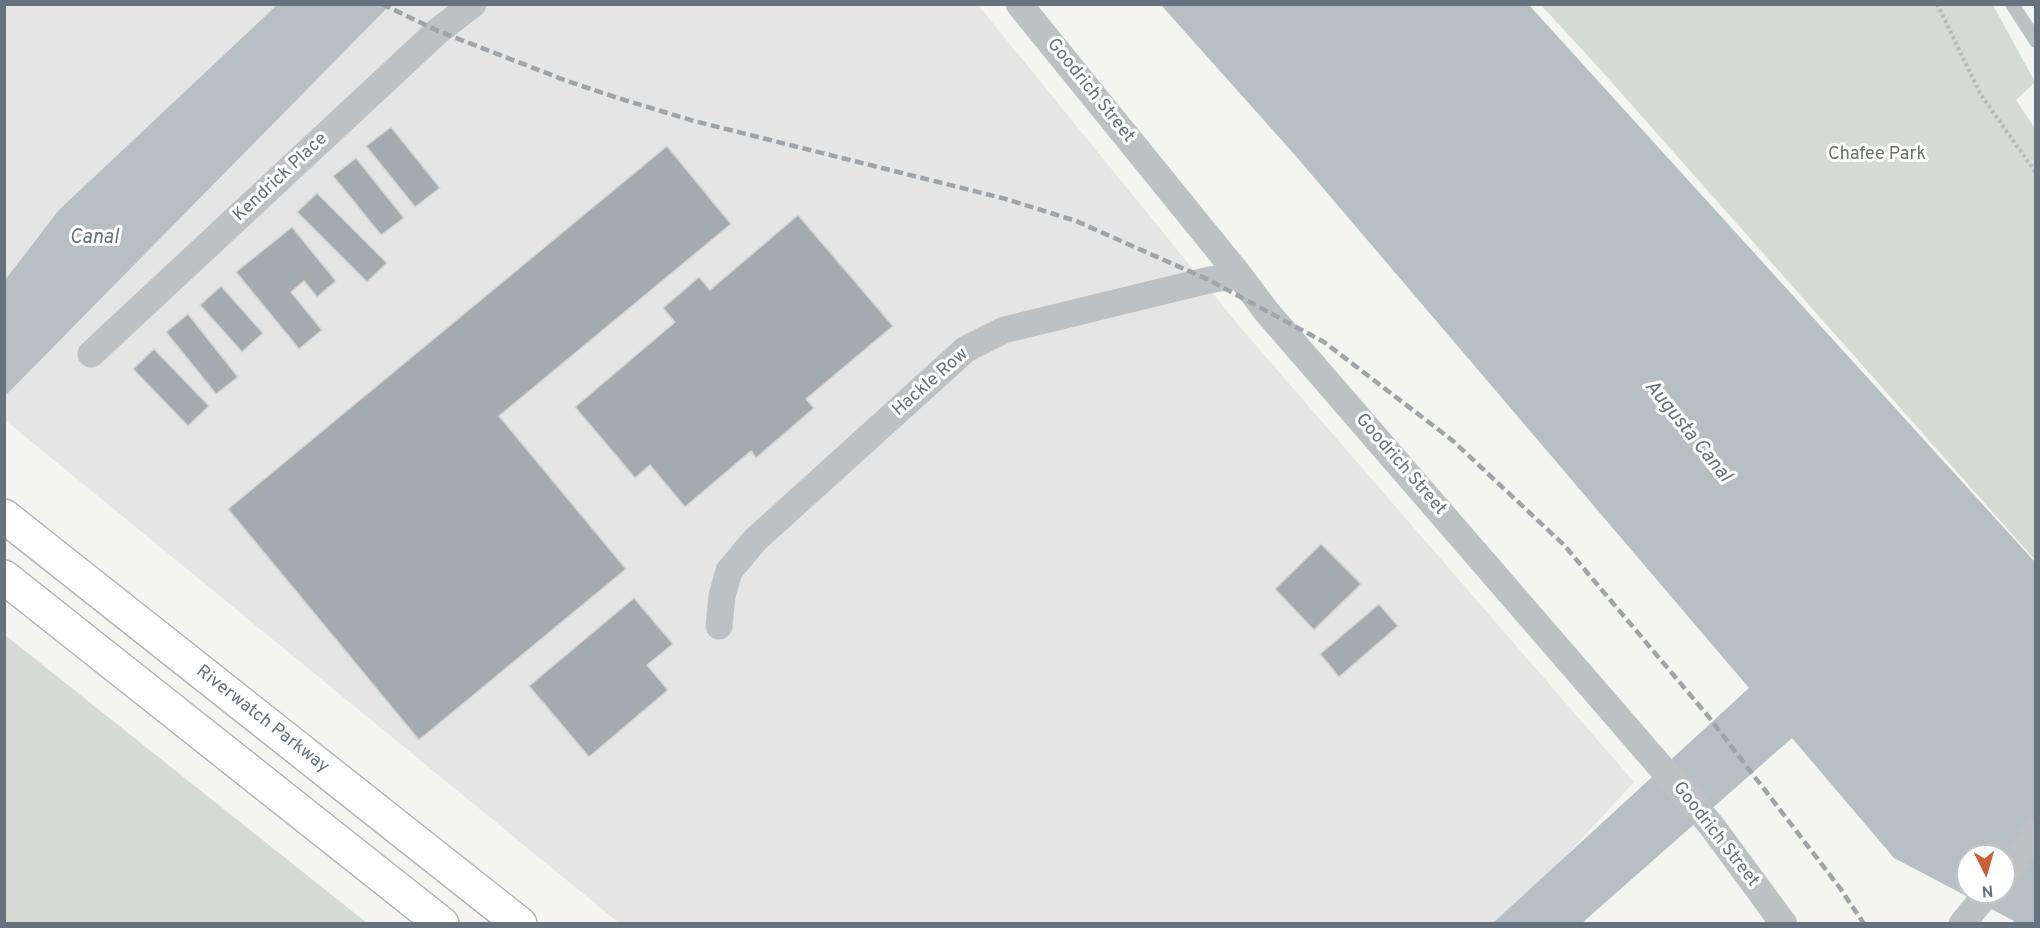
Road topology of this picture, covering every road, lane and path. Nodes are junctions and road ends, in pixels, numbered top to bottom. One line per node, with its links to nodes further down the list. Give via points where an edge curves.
1 (473, 4): 8 (street, Kendrick Place, via 438,31)
2 (1019, 4): 7 (street, Goodrich Street)
3 (1937, 4): 6 (path, via 1981,95)
4 (2012, 4): 5 (lane)
5 (2036, 41)
6 (2036, 173)
7 (1239, 275): 11 (street, Hackle Row, via 1004,330 966,349 755,540 729,571); 17 (street, Goodrich Street, via 1711,825)
8 (91, 354)
9 (4, 516): 16 (main road, Riverwatch Parkway)
10 (4, 577): 15 (main road)
11 (719, 626)
12 (2036, 834): 13 (street)
13 (2016, 858)
14 (1978, 904): 18 (street)
15 (442, 924)
16 (520, 924)
17 (1784, 924)
18 (1962, 924)

